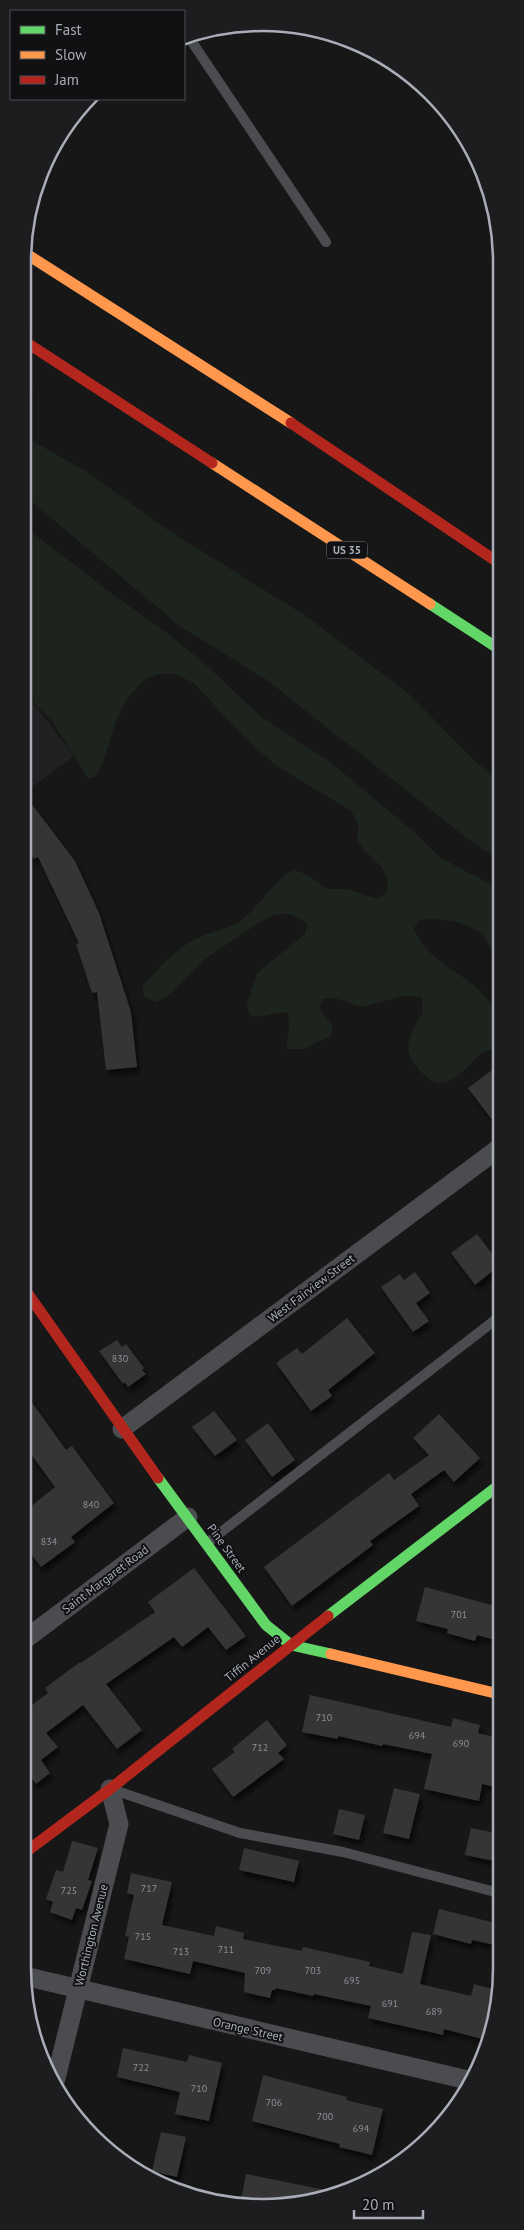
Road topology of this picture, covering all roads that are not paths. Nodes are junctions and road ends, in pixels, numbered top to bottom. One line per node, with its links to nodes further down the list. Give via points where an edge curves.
1 (192, 42): 2 (lane)
2 (326, 242)
3 (31, 257): 5 (main road, via 248,395)
4 (31, 346): 8 (main road, US 35)
5 (485, 553): 6 (main road); 7 (main road)
6 (493, 556)
7 (493, 558)
8 (493, 644)
9 (493, 1153): 12 (street, West Fairview Street)
10 (31, 1298): 12 (main road, Pine Street)
11 (493, 1322): 15 (lane)
12 (122, 1429): 14 (main road, Pine Street)
13 (493, 1490): 17 (main road, Tiffin Avenue)
14 (188, 1517): 15 (main road, Pine Street); 16 (street, Saint Margaret Road)
15 (206, 1543): 17 (main road, Pine Street, via 266,1625)
16 (31, 1635)
17 (291, 1645): 18 (main road, Pine Street); 19 (main road, Tiffin Avenue)
18 (493, 1693)
19 (110, 1789): 20 (main road, Tiffin Avenue); 21 (lane, via 240,1833 343,1852); 23 (street, Worthington Avenue, via 119,1824)
20 (31, 1848)
21 (493, 1891)
22 (32, 1978): 23 (street, Orange Street)
23 (78, 1990): 24 (street, Worthington Avenue); 25 (street, Orange Street)
24 (57, 2074)
25 (464, 2080)

